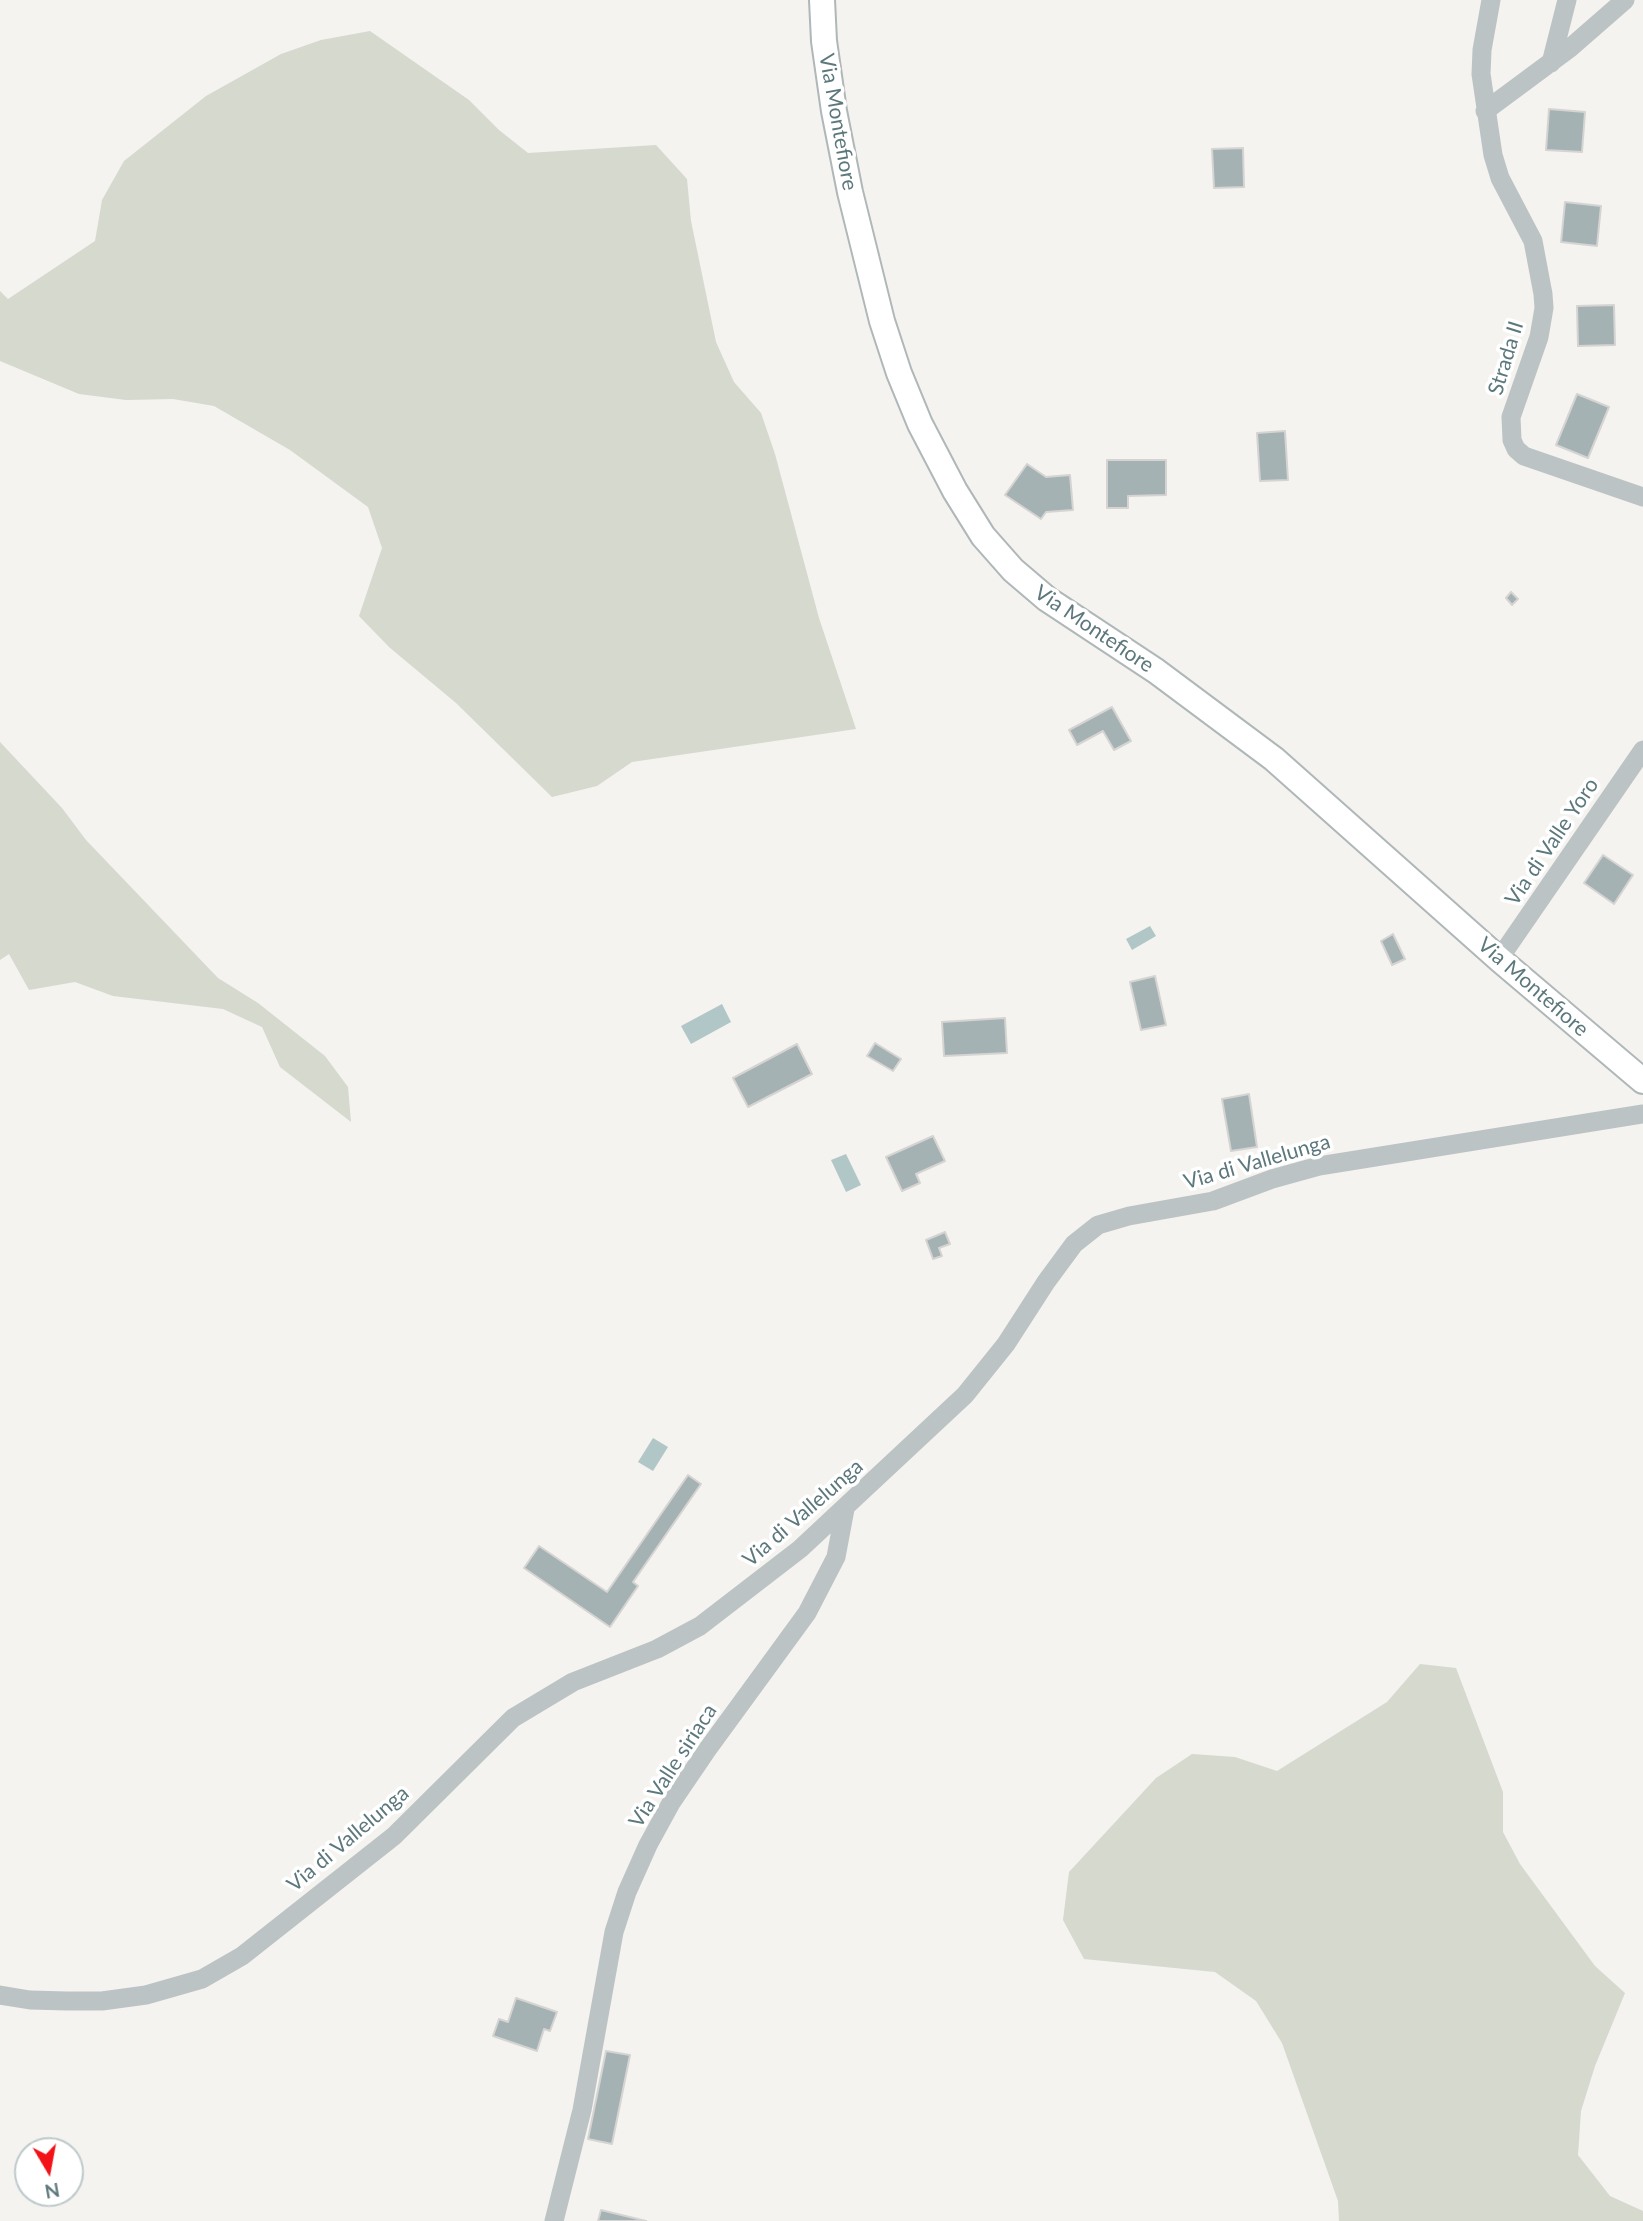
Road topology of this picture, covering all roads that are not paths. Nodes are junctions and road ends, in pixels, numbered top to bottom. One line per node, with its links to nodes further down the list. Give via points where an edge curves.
1 (822, 0): 9 (main road, Via Montefiore, via 834,111 882,321 920,424 984,536 1013,570 1047,599 1156,671 1274,759)
2 (1490, 0): 6 (street, Strada II, via 1481,61)
3 (1567, 0): 5 (street)
4 (1625, 0): 5 (street)
5 (1551, 62): 6 (street)
6 (1485, 111): 7 (street, Strada II, via 1500,178 1533,241 1543,294 1539,338 1511,417 1512,440 1524,456)
7 (1643, 497)
8 (1643, 750): 9 (street, Via di Valle Yoro)
9 (1499, 959): 10 (main road, Via Montefiore)
10 (1643, 1081)
11 (1643, 1114): 12 (street, Via di Vallelunga, via 1319,1166 1213,1201 1098,1225 1079,1239 1058,1265 976,1382)
12 (845, 1509): 13 (street, Via di Vallelunga, via 710,1620 657,1649 562,1688 513,1718 394,1836 226,1966 174,1989 120,1999 43,2001); 14 (street, Via Valle siriaca, via 834,1561 807,1613 671,1803 627,1892)
13 (0, 1995)
14 (554, 2221)

